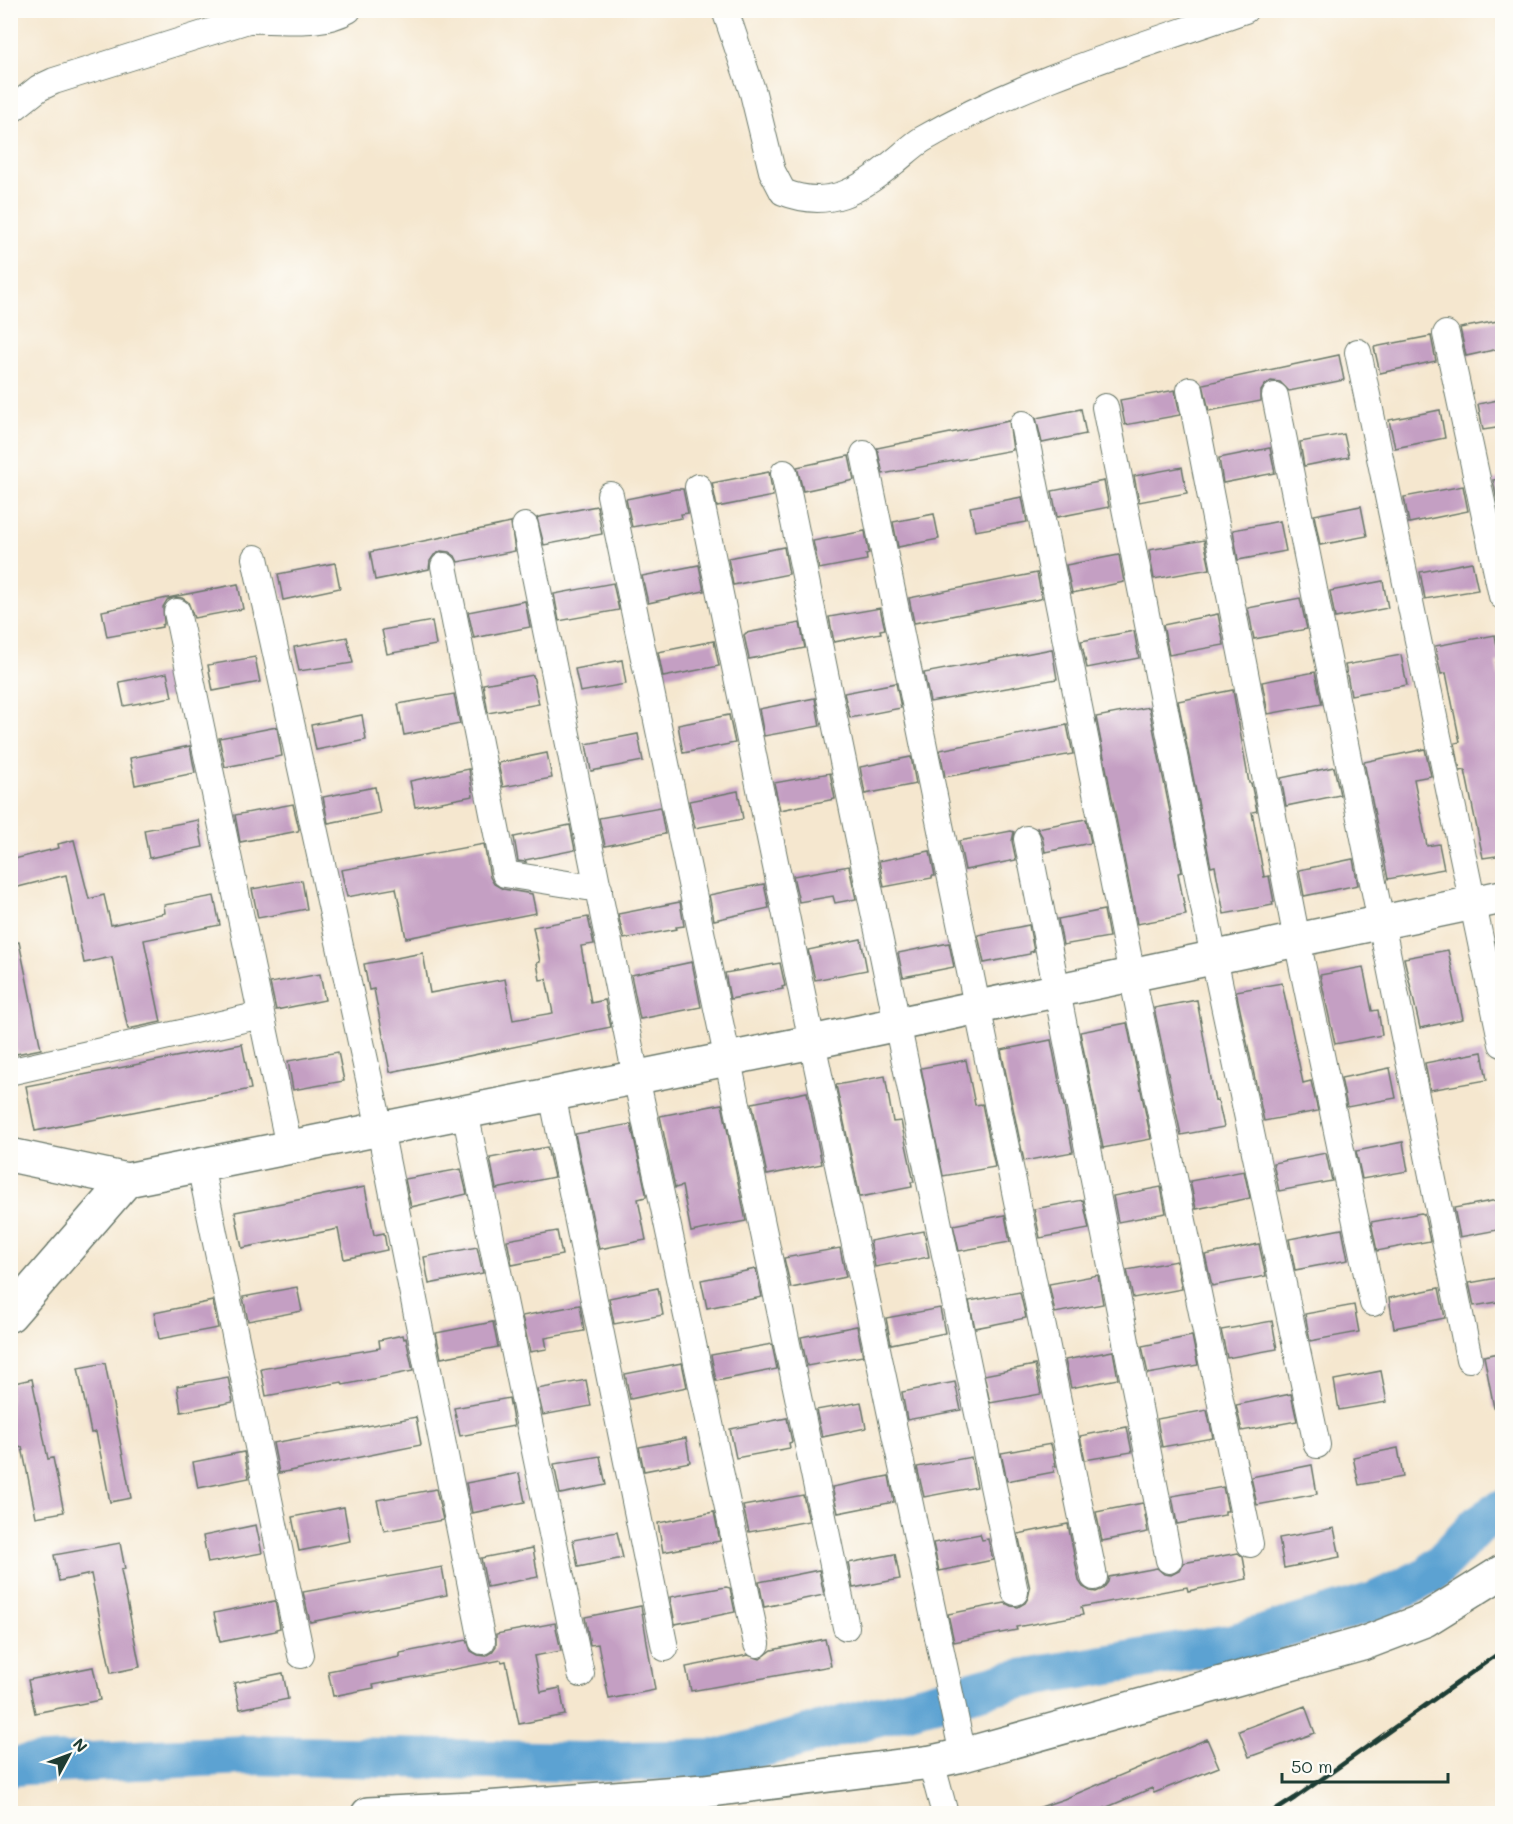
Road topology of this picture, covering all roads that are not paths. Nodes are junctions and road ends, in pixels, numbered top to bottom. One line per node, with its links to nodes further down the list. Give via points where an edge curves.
1 (348, 10): 4 (street, via 312,19 248,20 54,81)
2 (725, 10): 3 (street, via 753,93 772,171 783,192 801,199 824,200 850,193 920,141 1040,82)
3 (1245, 10)
4 (10, 111)
5 (1446, 334): 18 (street)
6 (1358, 352): 22 (street)
7 (1190, 390): 24 (street)
8 (1275, 396): 23 (street)
9 (1105, 407): 25 (street)
10 (1023, 424): 26 (street)
11 (864, 454): 28 (street)
12 (784, 473): 30 (street)
13 (698, 486): 31 (street)
14 (610, 495): 33 (street)
15 (525, 526): 21 (street)
16 (255, 558): 38 (street)
17 (444, 566): 21 (street, via 505,874)
18 (1503, 596)
19 (177, 612): 29 (street)
20 (1027, 839): 27 (street)
21 (599, 889): 35 (street)
22 (1488, 901): 23 (street); 32 (street)
23 (1382, 923): 24 (street); 45 (street)
24 (1298, 940): 25 (street); 43 (street)
25 (1214, 958): 26 (street); 46 (street)
26 (1132, 975): 27 (street); 47 (street)
27 (1056, 991): 28 (street); 48 (street)
28 (977, 1007): 30 (street); 50 (street)
29 (261, 1015): 34 (street); 39 (street)
30 (898, 1024): 31 (street); 51 (street)
31 (812, 1041): 33 (street); 58 (street)
32 (1503, 1044)
33 (726, 1059): 35 (street); 52 (street)
34 (13, 1071)
35 (636, 1077): 36 (street); 54 (street)
36 (552, 1094): 37 (street); 55 (street)
37 (465, 1112): 38 (street); 57 (street)
38 (380, 1129): 39 (street); 53 (street)
39 (289, 1147): 41 (street)
40 (10, 1155): 42 (street)
41 (200, 1165): 42 (street); 56 (street)
42 (127, 1180): 44 (street)
43 (1373, 1303)
44 (10, 1315)
45 (1469, 1359)
46 (1317, 1445)
47 (1250, 1544)
48 (1169, 1560)
49 (1503, 1572): 58 (street, via 1425,1620 1362,1644)
50 (1094, 1576)
51 (1015, 1592)
52 (846, 1627)
53 (482, 1641)
54 (757, 1644)
55 (665, 1648)
56 (301, 1655)
57 (581, 1674)
58 (963, 1755): 59 (street)
59 (931, 1762): 60 (street, via 704,1791); 61 (street)
60 (368, 1814)
61 (945, 1814)

